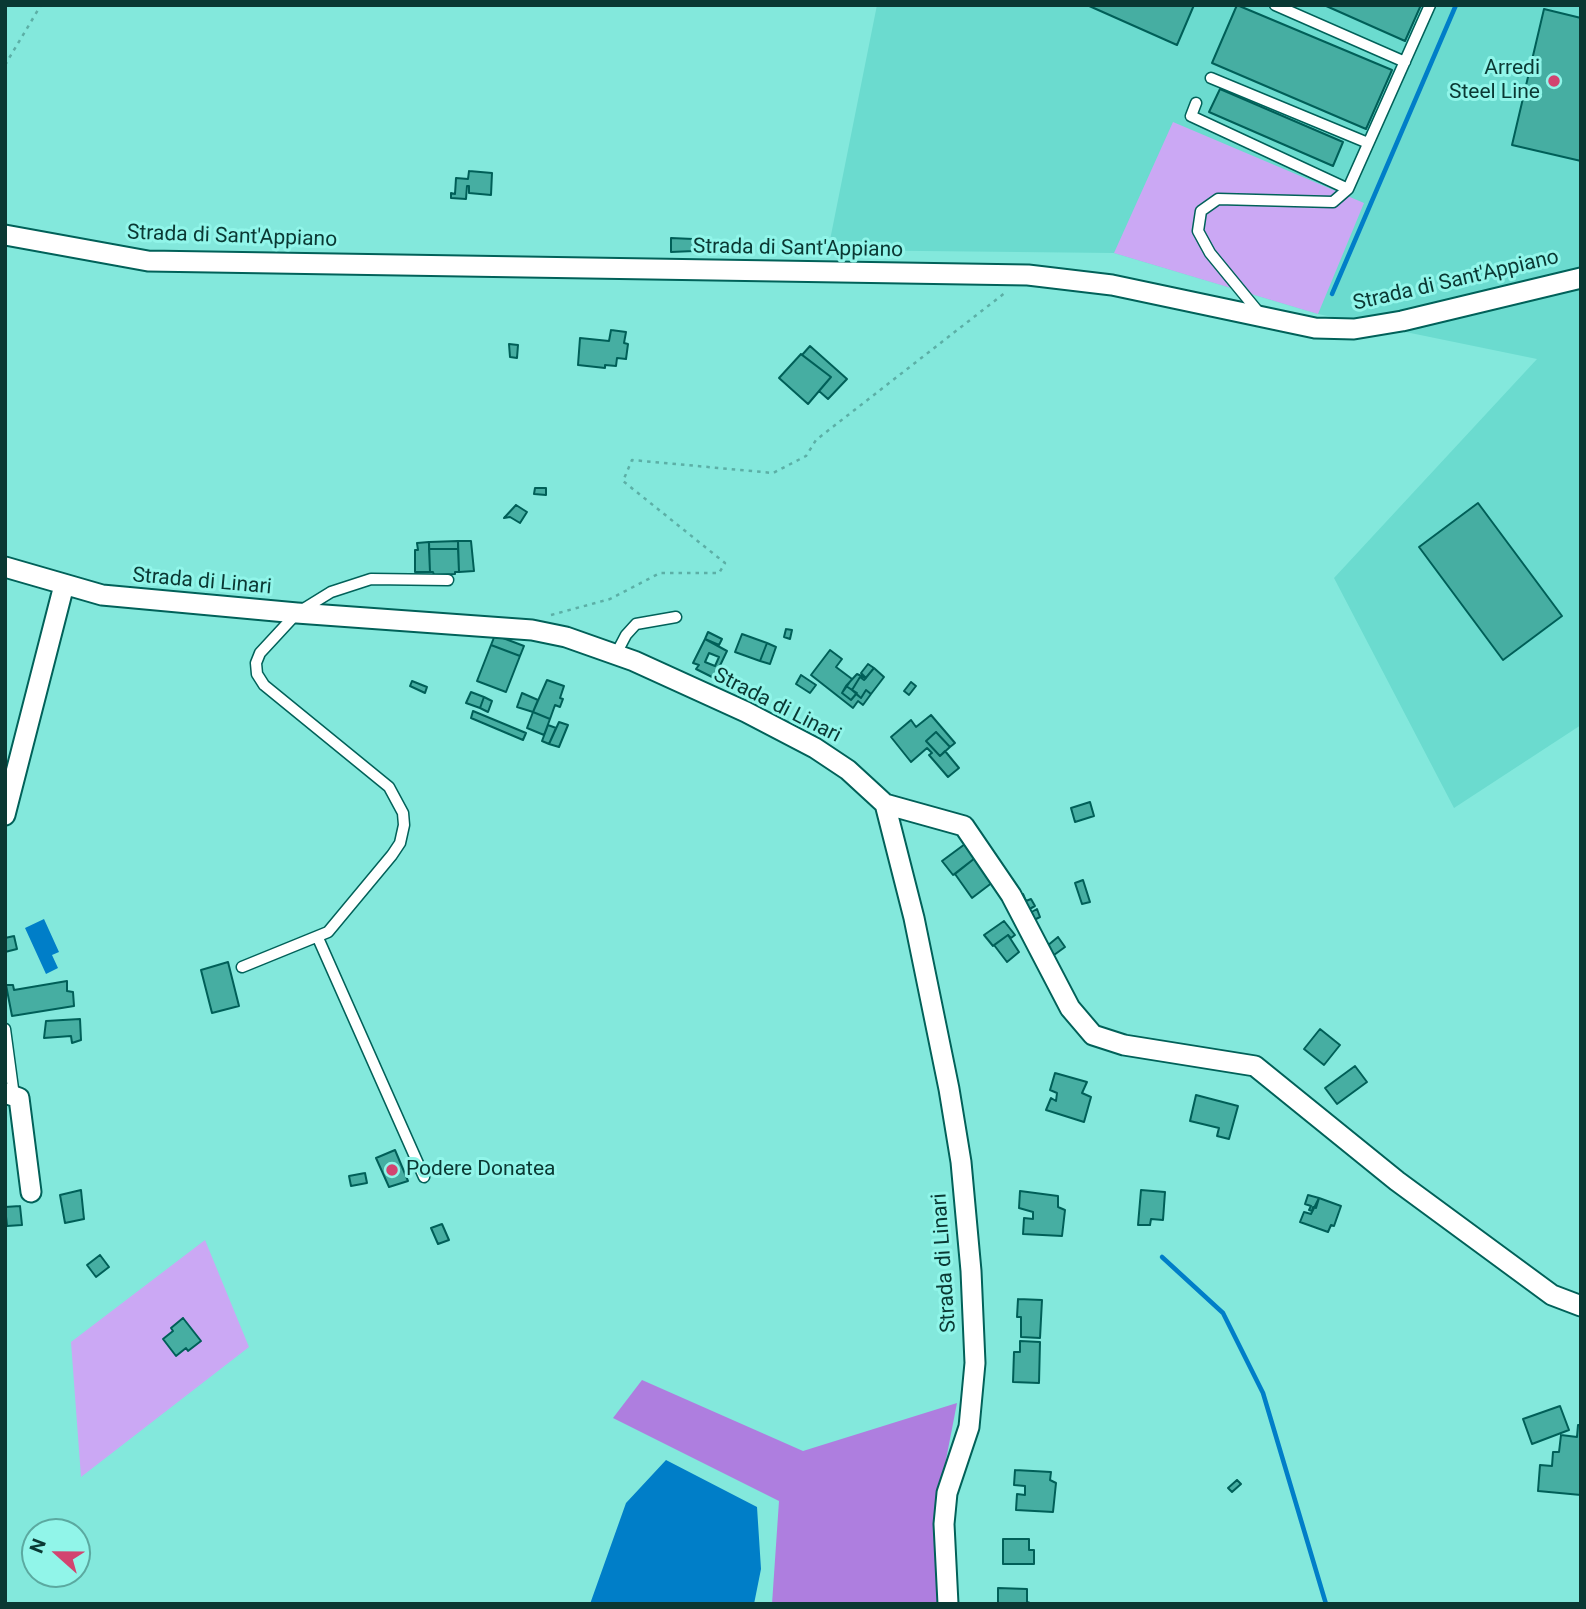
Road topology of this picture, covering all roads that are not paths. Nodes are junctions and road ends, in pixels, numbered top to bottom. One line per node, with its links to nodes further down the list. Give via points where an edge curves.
1 (1275, 5): 3 (lane)
2 (1430, 5): 3 (lane)
3 (1405, 62): 6 (lane)
4 (1211, 78): 6 (lane)
5 (1196, 103): 7 (lane, via 1191,116)
6 (1368, 144): 7 (lane)
7 (1348, 189): 10 (lane, via 1333,202 1218,199 1201,211 1198,231 1210,253)
8 (5, 235): 10 (street, Strada di Sant'Appiano, via 148,261 1028,275 1112,285)
9 (1581, 278): 10 (street, Strada di Sant'Appiano, via 1354,329 1315,328)
10 (1262, 317)
11 (5, 567): 13 (street, Strada di Linari)
12 (448, 580): 14 (lane, via 371,579 331,592)
13 (64, 585): 14 (street, Strada di Linari, via 102,595); 18 (street)
14 (297, 613): 16 (street, Strada di Linari, via 532,630); 19 (lane, via 260,653 257,674 264,685 389,787 404,825 392,855 339,921)
15 (676, 617): 16 (lane, via 636,624)
16 (616, 654): 17 (street, Strada di Linari, via 815,748)
17 (885, 804): 25 (street, via 964,826 1011,895 1070,1007 1093,1035 1124,1045 1255,1066 1397,1181 1552,1295); 26 (street, Strada di Linari, via 949,1089 971,1271 975,1363 969,1427 947,1493)
18 (5, 815)
19 (318, 938): 20 (lane); 23 (lane)
20 (242, 967)
21 (5, 1030): 22 (lane)
22 (10, 1095): 24 (street, via 19,1098 21,1105)
23 (424, 1177)
24 (31, 1192)
25 (1581, 1306)
26 (947, 1604)

